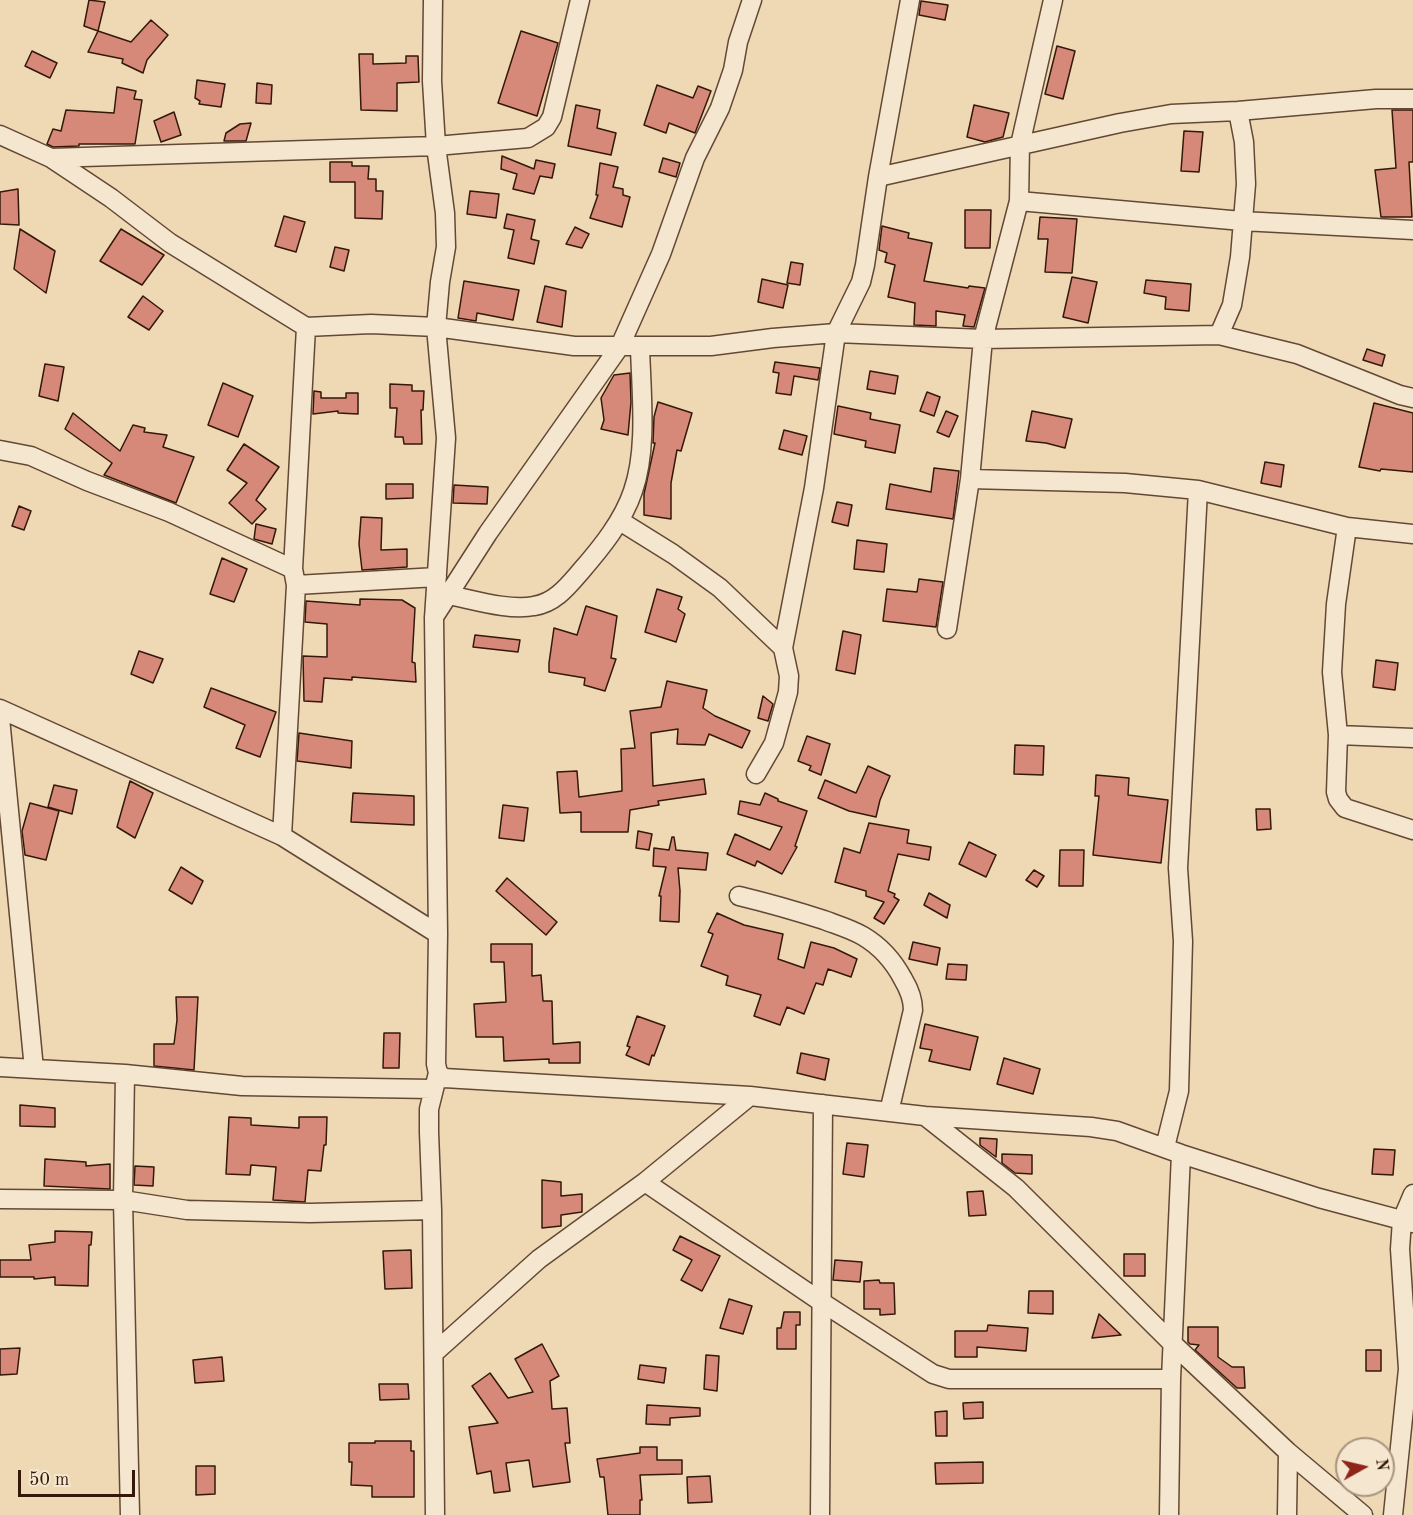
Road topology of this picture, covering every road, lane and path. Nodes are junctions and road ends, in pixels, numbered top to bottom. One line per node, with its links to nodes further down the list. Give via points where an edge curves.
1 (433, 0): 10 (street)
2 (580, 0): 10 (street, via 552,117 546,127 528,138)
3 (752, 0): 21 (street, via 720,108 694,158 661,254)
4 (910, 0): 12 (street)
5 (1053, 0): 9 (street)
6 (1413, 99): 7 (street)
7 (1238, 111): 9 (street, via 1171,114); 14 (street, via 1246,184)
8 (0, 135): 11 (street)
9 (1020, 145): 12 (street); 13 (street)
10 (436, 146): 11 (street); 17 (street, via 446,247)
11 (51, 158): 16 (street, via 170,243)
12 (878, 177): 18 (street, via 861,282)
13 (1019, 201): 14 (street); 20 (street)
14 (1242, 221): 15 (street); 19 (street, via 1232,305)
15 (1413, 230)
16 (306, 327): 17 (street); 30 (street)
17 (436, 327): 21 (street, via 574,346); 31 (street, via 446,438)
18 (836, 333): 20 (street); 22 (street, via 711,346); 35 (street, via 814,488)
19 (1219, 335): 20 (street); 23 (street, via 1298,354)
20 (983, 339): 25 (street)
21 (620, 346): 22 (street); 32 (street)
22 (640, 346): 27 (street, via 641,457 633,492)
23 (1413, 398)
24 (0, 450): 30 (street, via 31,456 169,512)
25 (970, 479): 26 (street, via 1125,483); 34 (street)
26 (1198, 490): 28 (street); 53 (street, via 1179,856 1183,941 1179,1091)
27 (620, 521): 32 (street, via 570,584 545,604 515,607); 35 (street, via 720,588)
28 (1347, 527): 29 (street); 38 (street, via 1336,604 1332,672)
29 (1413, 534)
30 (294, 577): 31 (street); 42 (street)
31 (436, 577): 33 (street)
32 (448, 596): 33 (street)
33 (434, 618): 44 (street)
34 (947, 629)
35 (783, 648): 40 (street, via 788,692 774,743)
36 (0, 710): 42 (street)
37 (0, 718): 46 (street)
38 (1338, 735): 39 (street); 41 (street, via 1336,792 1345,808)
39 (1413, 738)
40 (756, 774)
41 (1413, 830)
42 (282, 836): 44 (street)
43 (739, 896): 51 (street, via 849,929 890,958 913,1001 913,1010)
44 (438, 934): 48 (street)
45 (0, 1067): 46 (street)
46 (34, 1069): 47 (street)
47 (125, 1074): 48 (street, via 242,1086); 57 (street)
48 (435, 1081): 49 (street, via 444,1078); 58 (street, via 429,1131)
49 (750, 1095): 50 (street); 54 (street)
50 (823, 1104): 51 (street); 60 (street)
51 (890, 1112): 52 (street)
52 (925, 1116): 53 (street, via 1091,1127 1117,1131); 61 (street, via 1016,1188)
53 (1173, 1151): 59 (street); 61 (street)
54 (645, 1182): 60 (street); 62 (street, via 539,1259)
55 (1413, 1194): 59 (street)
56 (0, 1199): 57 (street)
57 (123, 1200): 58 (street, via 187,1210); 66 (street)
58 (432, 1210): 62 (street)
59 (1408, 1222): 63 (street, via 1400,1249)
60 (820, 1301): 64 (street, via 919,1367 949,1379); 68 (street)
61 (1173, 1344): 64 (street); 65 (street)
62 (434, 1353): 67 (street)
63 (1410, 1370): 72 (street)
64 (1171, 1379): 69 (street)
65 (1288, 1452): 70 (street); 71 (street)
66 (129, 1515)
67 (435, 1515)
68 (820, 1515)
69 (1169, 1515)
70 (1287, 1515)
71 (1363, 1515)
72 (1394, 1515)

